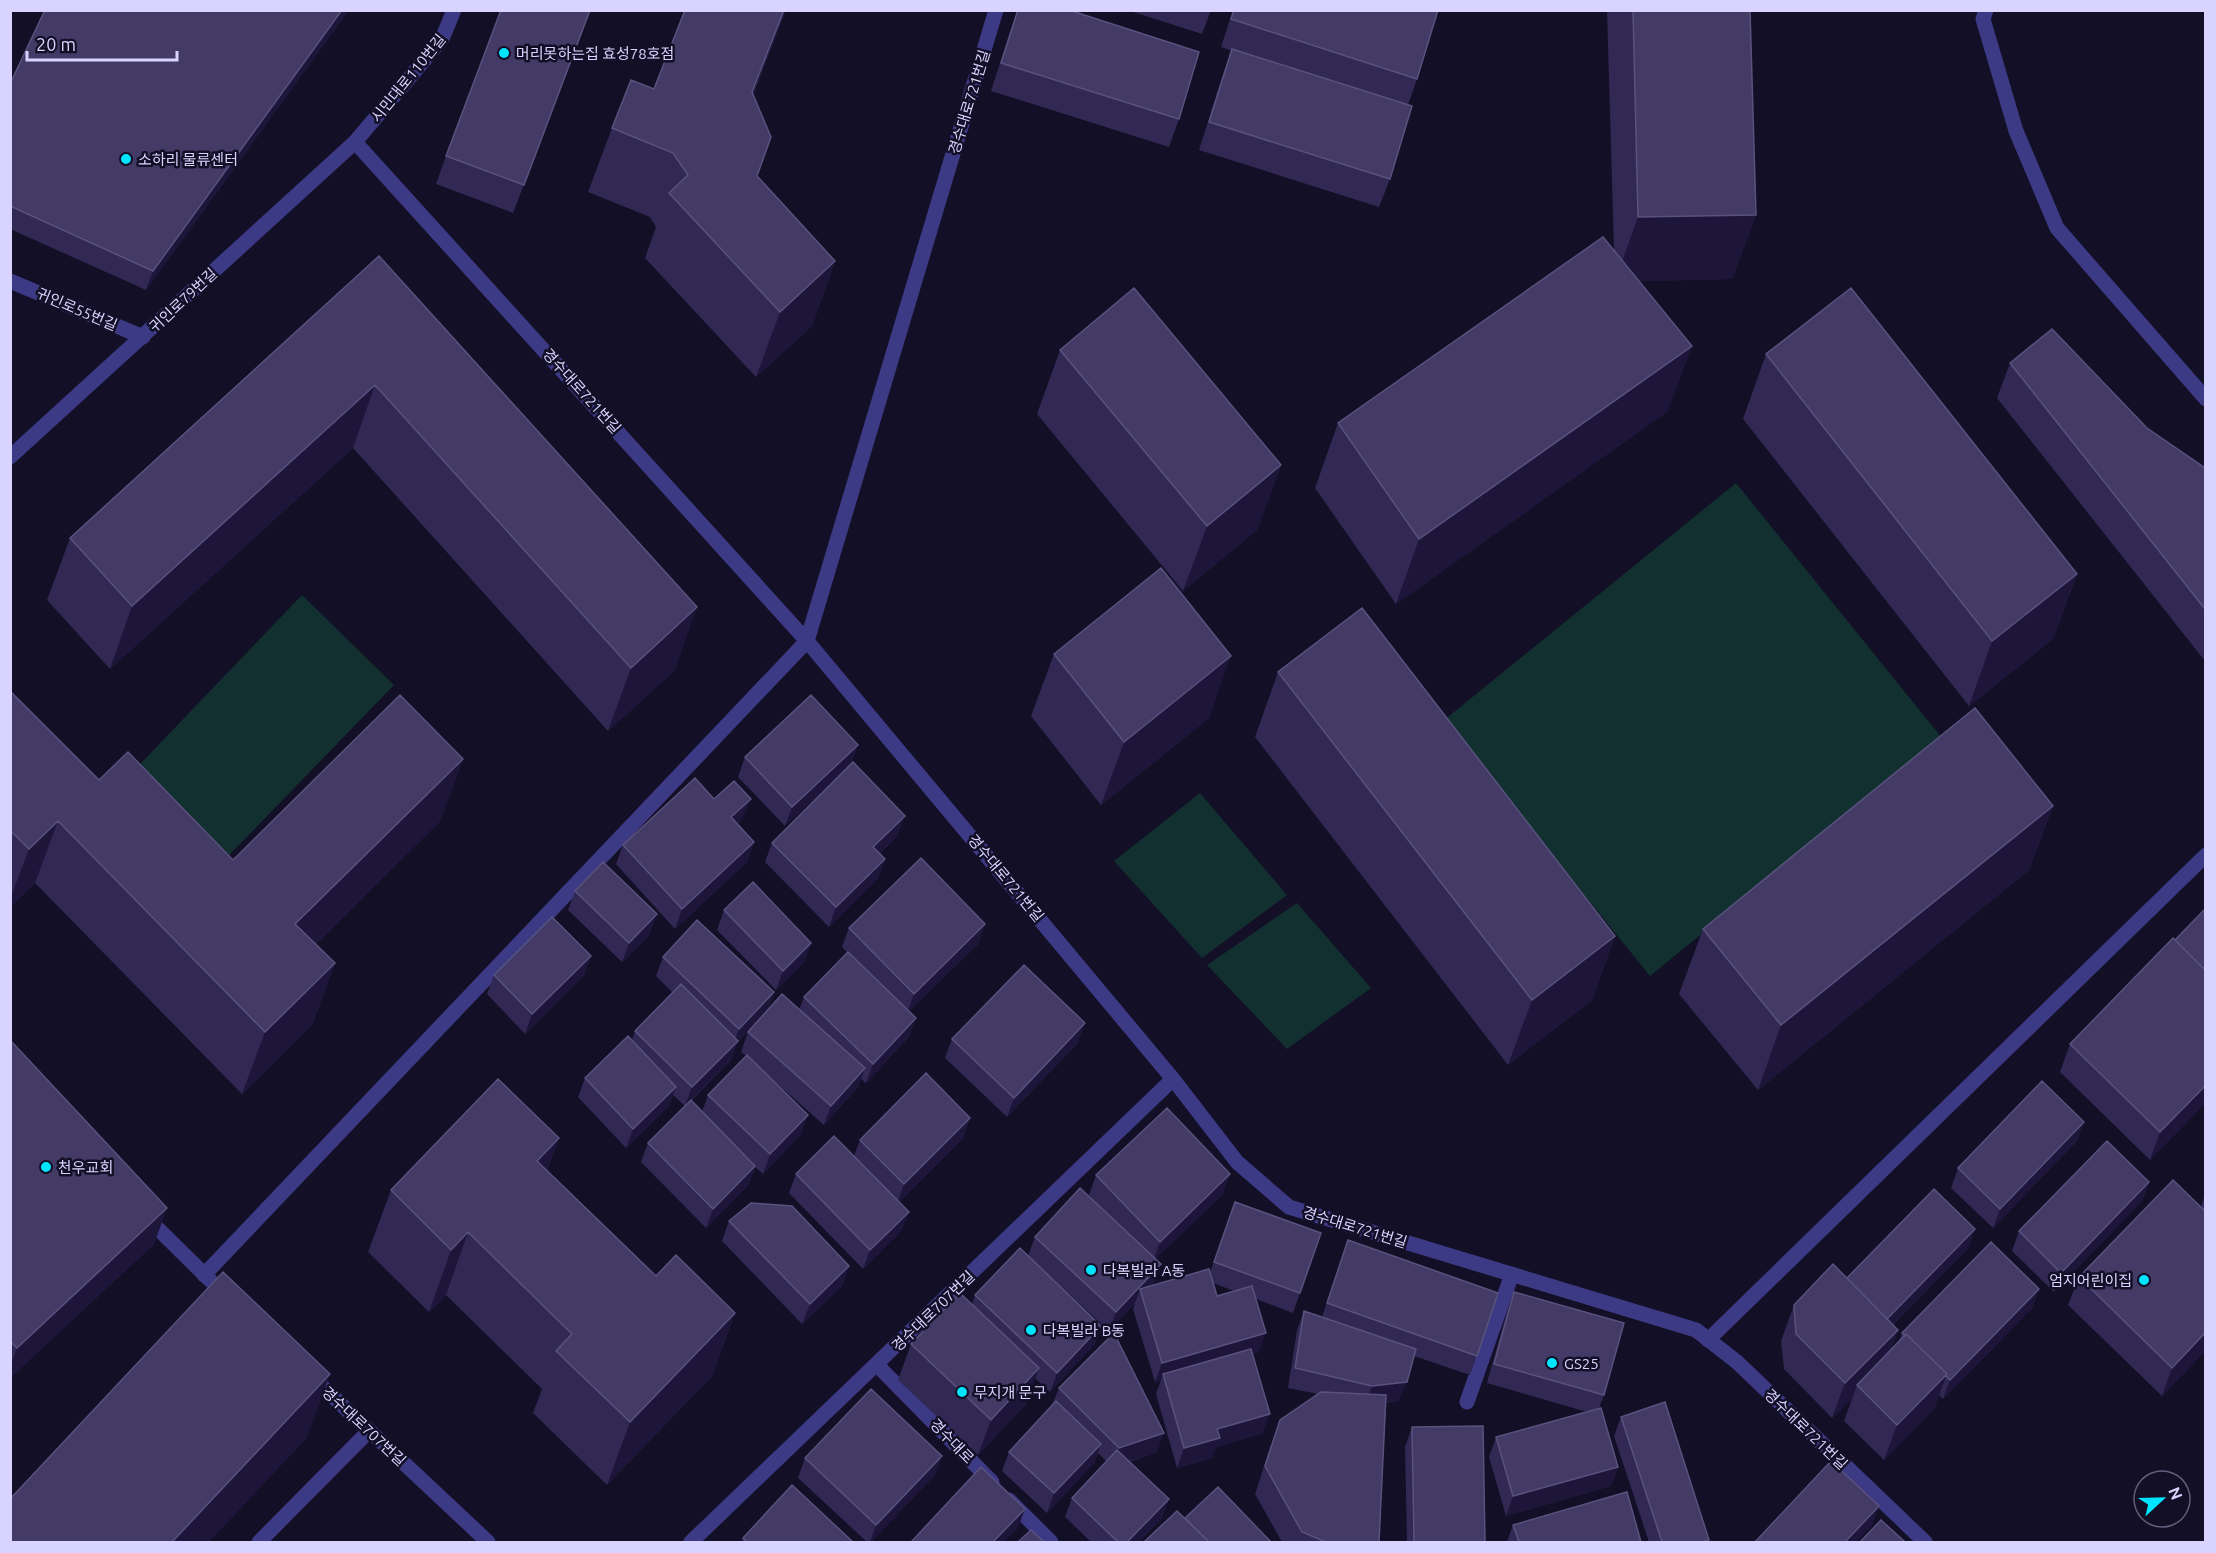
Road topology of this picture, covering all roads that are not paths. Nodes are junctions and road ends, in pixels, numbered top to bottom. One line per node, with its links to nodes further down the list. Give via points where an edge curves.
1 (454, 10): 4 (street, 시민대로110번길, via 442,39)
2 (996, 10): 9 (street, 경수대로721번길)
3 (1986, 10): 7 (street, via 1983,19 2016,131 2057,228)
4 (356, 142): 6 (street, 귀인로79번길); 9 (street, 경수대로721번길)
5 (10, 282): 6 (street, 귀인로55번길)
6 (143, 337): 8 (street, 귀인로79번길)
7 (2205, 399)
8 (10, 457)
9 (807, 641): 11 (street, 경수대로721번길); 14 (street)
10 (2205, 855): 16 (street)
11 (1173, 1079): 13 (street, 경수대로721번길, via 1237,1161 1289,1207); 18 (street, 경수대로707번길)
12 (137, 1208): 14 (street)
13 (1512, 1274): 16 (street, 경수대로721번길, via 1696,1330); 19 (street)
14 (204, 1275): 15 (street)
15 (221, 1291)
16 (1708, 1340): 25 (street, 경수대로721번길, via 1737,1362)
17 (299, 1365): 20 (street, 경수대로707번길)
18 (877, 1365): 23 (street, 경수대로707번길); 24 (street, 경수대로)
19 (1467, 1402)
20 (369, 1431): 21 (street); 22 (street, 경수대로707번길)
21 (259, 1542)
22 (488, 1542)
23 (691, 1542)
24 (1051, 1542)
25 (1925, 1542)

